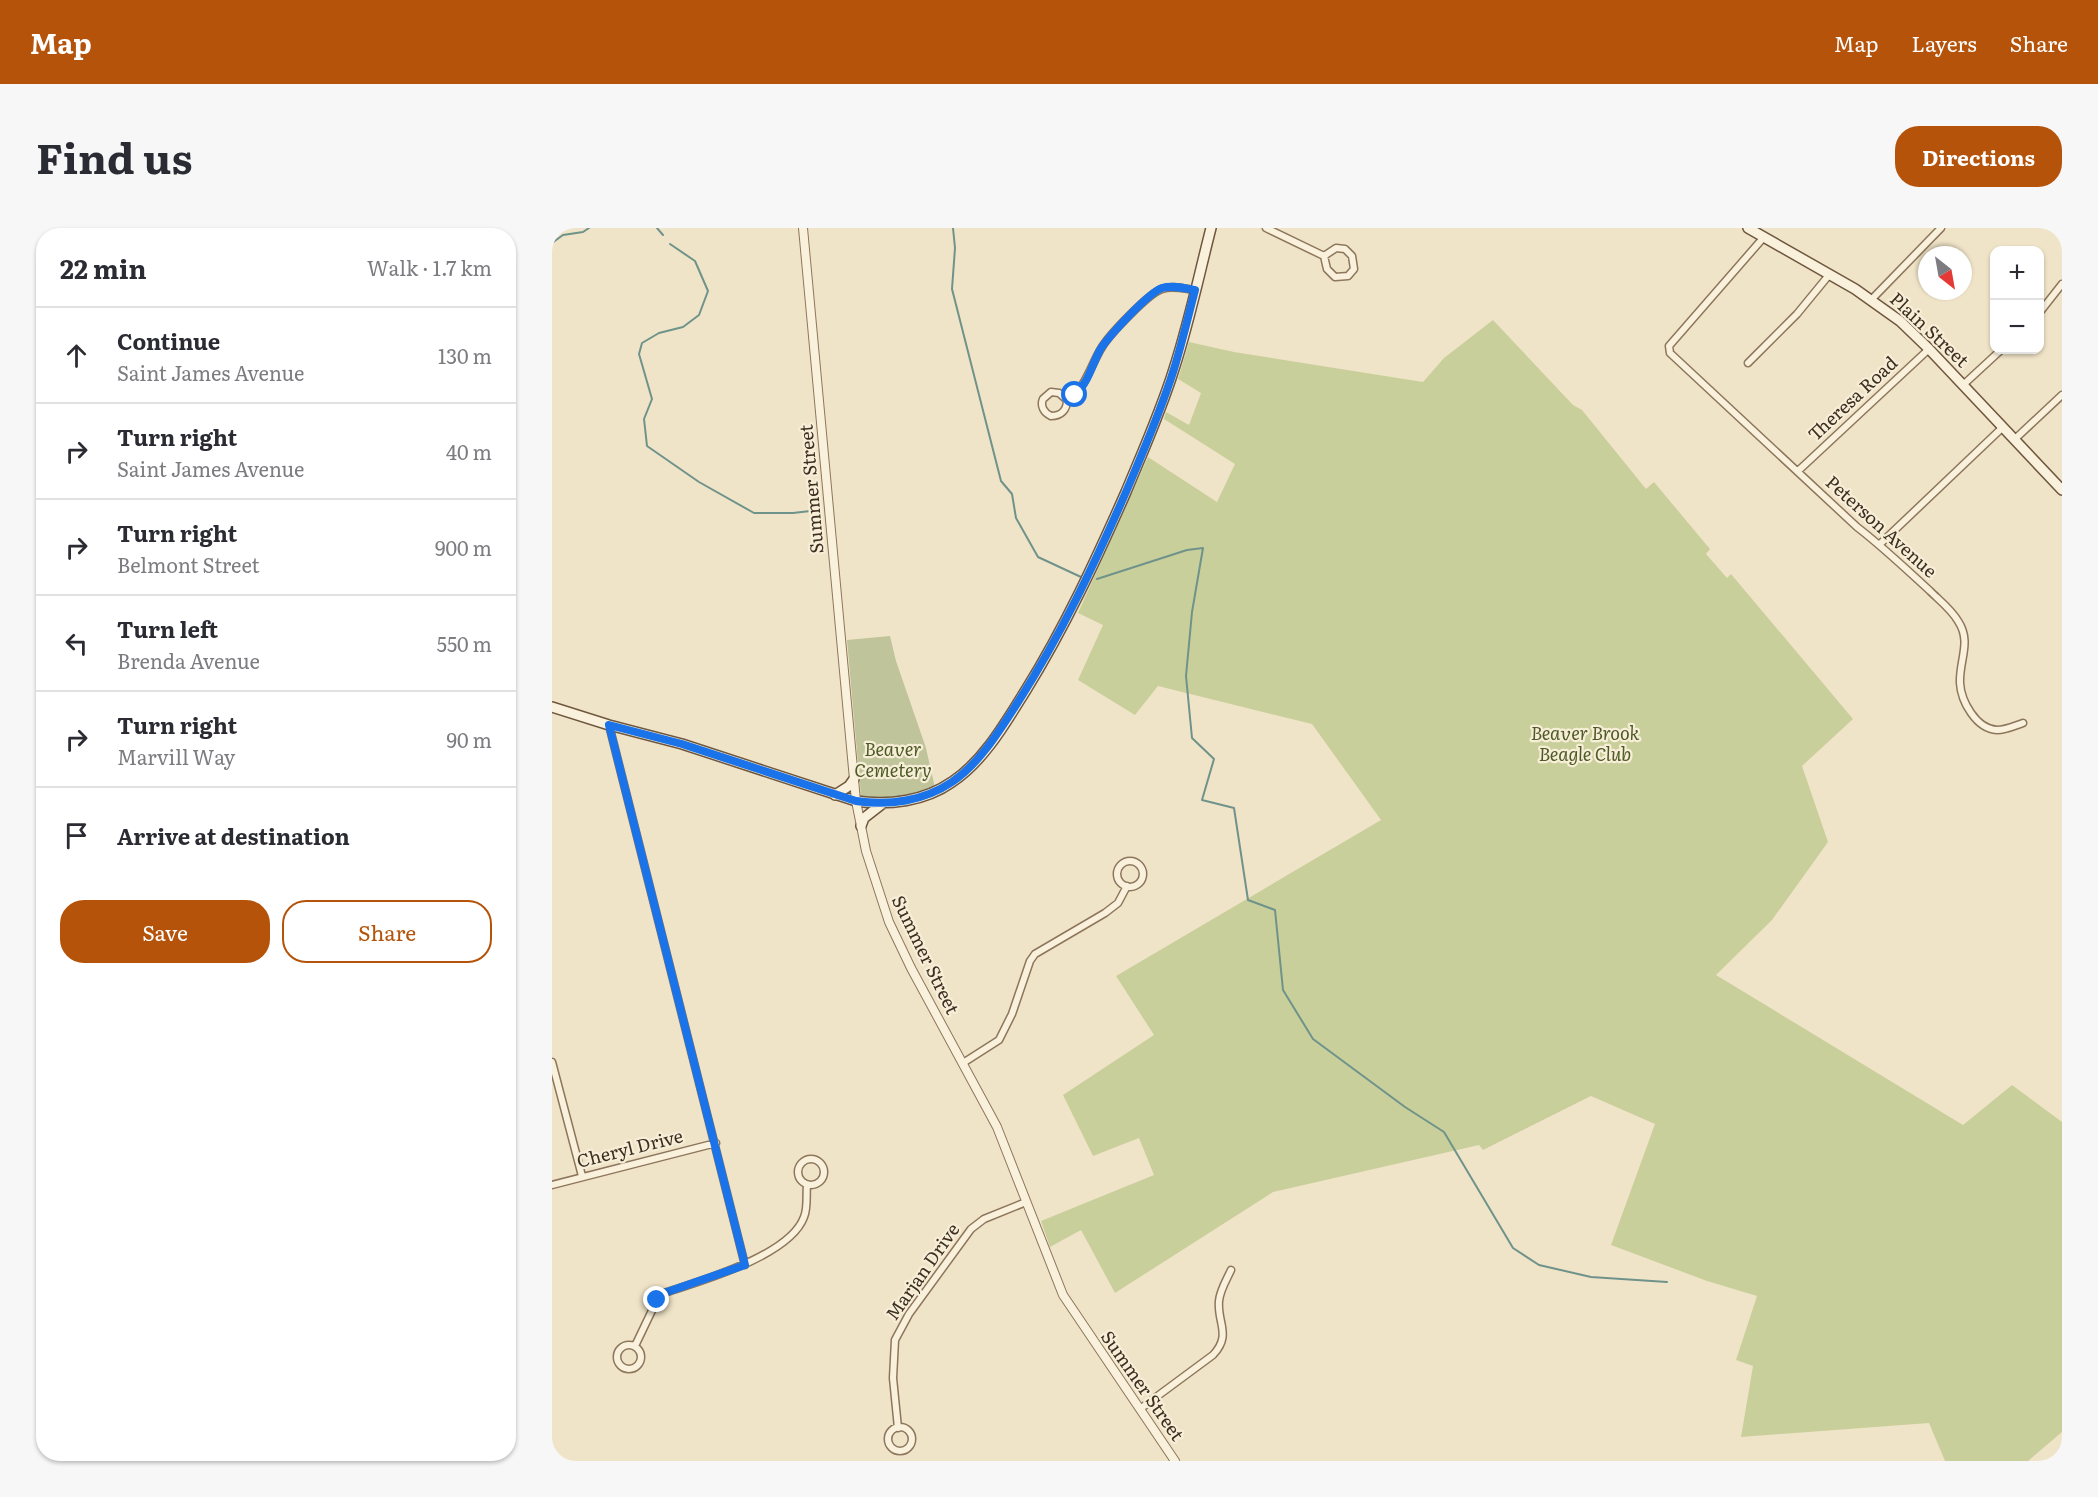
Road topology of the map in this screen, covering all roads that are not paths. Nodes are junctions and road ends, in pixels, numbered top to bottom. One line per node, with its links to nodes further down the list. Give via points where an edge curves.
1 (803, 228): 27 (street, Summer Street)
2 (1211, 228): 10 (main road)
3 (1266, 228): 7 (street)
4 (1748, 228): 6 (main road, Plain Street)
5 (1941, 228): 11 (street)
6 (1764, 237): 8 (main road, Plain Street); 21 (street, Peterson Avenue, via 1669,350)
7 (1324, 255): 7 (street, via 1336,248 1345,249 1353,259 1352,272 1344,278 1335,277 1327,269)
8 (1829, 275): 11 (main road, Plain Street); 15 (street)
9 (2062, 284): 12 (street)
10 (1195, 290): 18 (street, via 1167,288 1157,292 1109,338 1083,385); 30 (main road, via 1174,368 1142,453 1076,602 1031,681 988,745 960,776 926,795)
11 (1871, 300): 13 (main road, Plain Street)
12 (2044, 307)
13 (1929, 349): 16 (main road, Plain Street); 21 (street, Theresa Road)
14 (1997, 354): 16 (street)
15 (1748, 363)
16 (1963, 385): 19 (main road, Plain Street)
17 (2062, 395): 20 (street)
18 (1067, 400): 18 (street, via 1066,409 1055,416 1048,415 1042,407 1043,399 1051,392)
19 (2003, 427): 20 (main road, Plain Street); 23 (street)
20 (2014, 439): 22 (main road, Plain Street)
21 (1798, 471): 23 (street, Peterson Avenue)
22 (2062, 490)
23 (1880, 544): 25 (street, Peterson Avenue, via 1958,620 1966,646 1960,673 1961,693 1975,718 1998,730)
24 (552, 707): 26 (main road)
25 (2023, 723)
26 (609, 725): 28 (main road, via 682,744); 35 (street)
27 (854, 779): 28 (main road); 29 (street, Summer Street)
28 (835, 795): 29 (main road)
29 (856, 801): 30 (main road); 31 (street, Summer Street)
30 (882, 804): 31 (main road, via 864,818)
31 (861, 826): 34 (street, Summer Street, via 889,922)
32 (1127, 886): 32 (street, via 1120,881 1119,868 1133,861 1140,865 1143,877 1135,886); 34 (street, via 1118,903 1106,913 1035,954 999,1040)
33 (552, 1062): 36 (street)
34 (963, 1063): 39 (street, Summer Street, via 997,1127)
35 (716, 1143): 36 (street, Cheryl Drive); 40 (street)
36 (582, 1176): 37 (street, Cheryl Drive)
37 (552, 1185)
38 (807, 1185): 38 (street, via 798,1176 798,1167 803,1161 816,1159 822,1165 823,1178); 40 (street, via 805,1216 798,1228)
39 (1026, 1202): 43 (street, Summer Street, via 1068,1304); 44 (street, Marjan Drive, via 984,1219 971,1229 904,1322 895,1340 893,1357)
40 (745, 1265): 42 (street, via 664,1293)
41 (1231, 1270): 43 (street, via 1219,1299 1223,1332 1220,1346)
42 (635, 1346): 42 (street, via 642,1355 640,1363 631,1369 623,1367 618,1352 623,1346)
43 (1140, 1409): 45 (street, Summer Street)
44 (898, 1428)
45 (1175, 1461)

